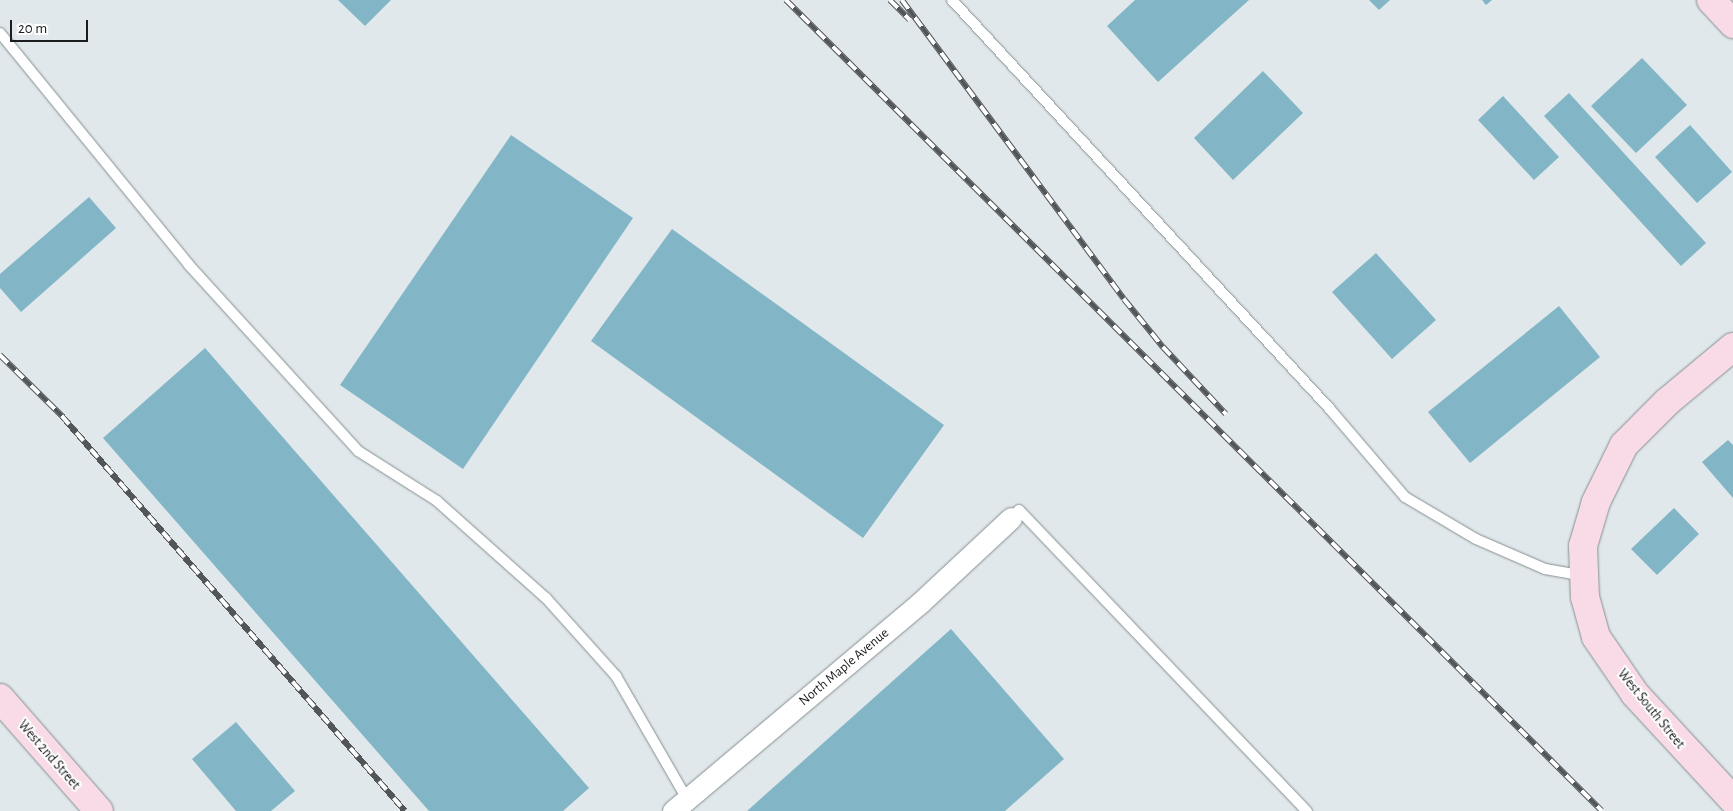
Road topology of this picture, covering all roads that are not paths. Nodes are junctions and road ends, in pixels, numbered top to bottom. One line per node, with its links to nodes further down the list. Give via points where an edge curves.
1 (952, 0): 7 (lane, via 1329,408 1405,497 1476,539 1545,568)
2 (1711, 0): 3 (street)
3 (1733, 24)
4 (0, 33): 10 (lane, via 188,265 358,451 437,501 546,598 610,669)
5 (1733, 346): 7 (street, West South Street, via 1667,402 1624,445 1596,502 1583,546)
6 (1011, 518): 10 (street, North Maple Avenue, via 921,602); 12 (lane, via 1019,510)
7 (1584, 576): 9 (street, West South Street, via 1596,637 1635,694)
8 (0, 698): 11 (street, West 2nd Street)
9 (1733, 800)
10 (680, 805)
11 (91, 808)
12 (1307, 811)

